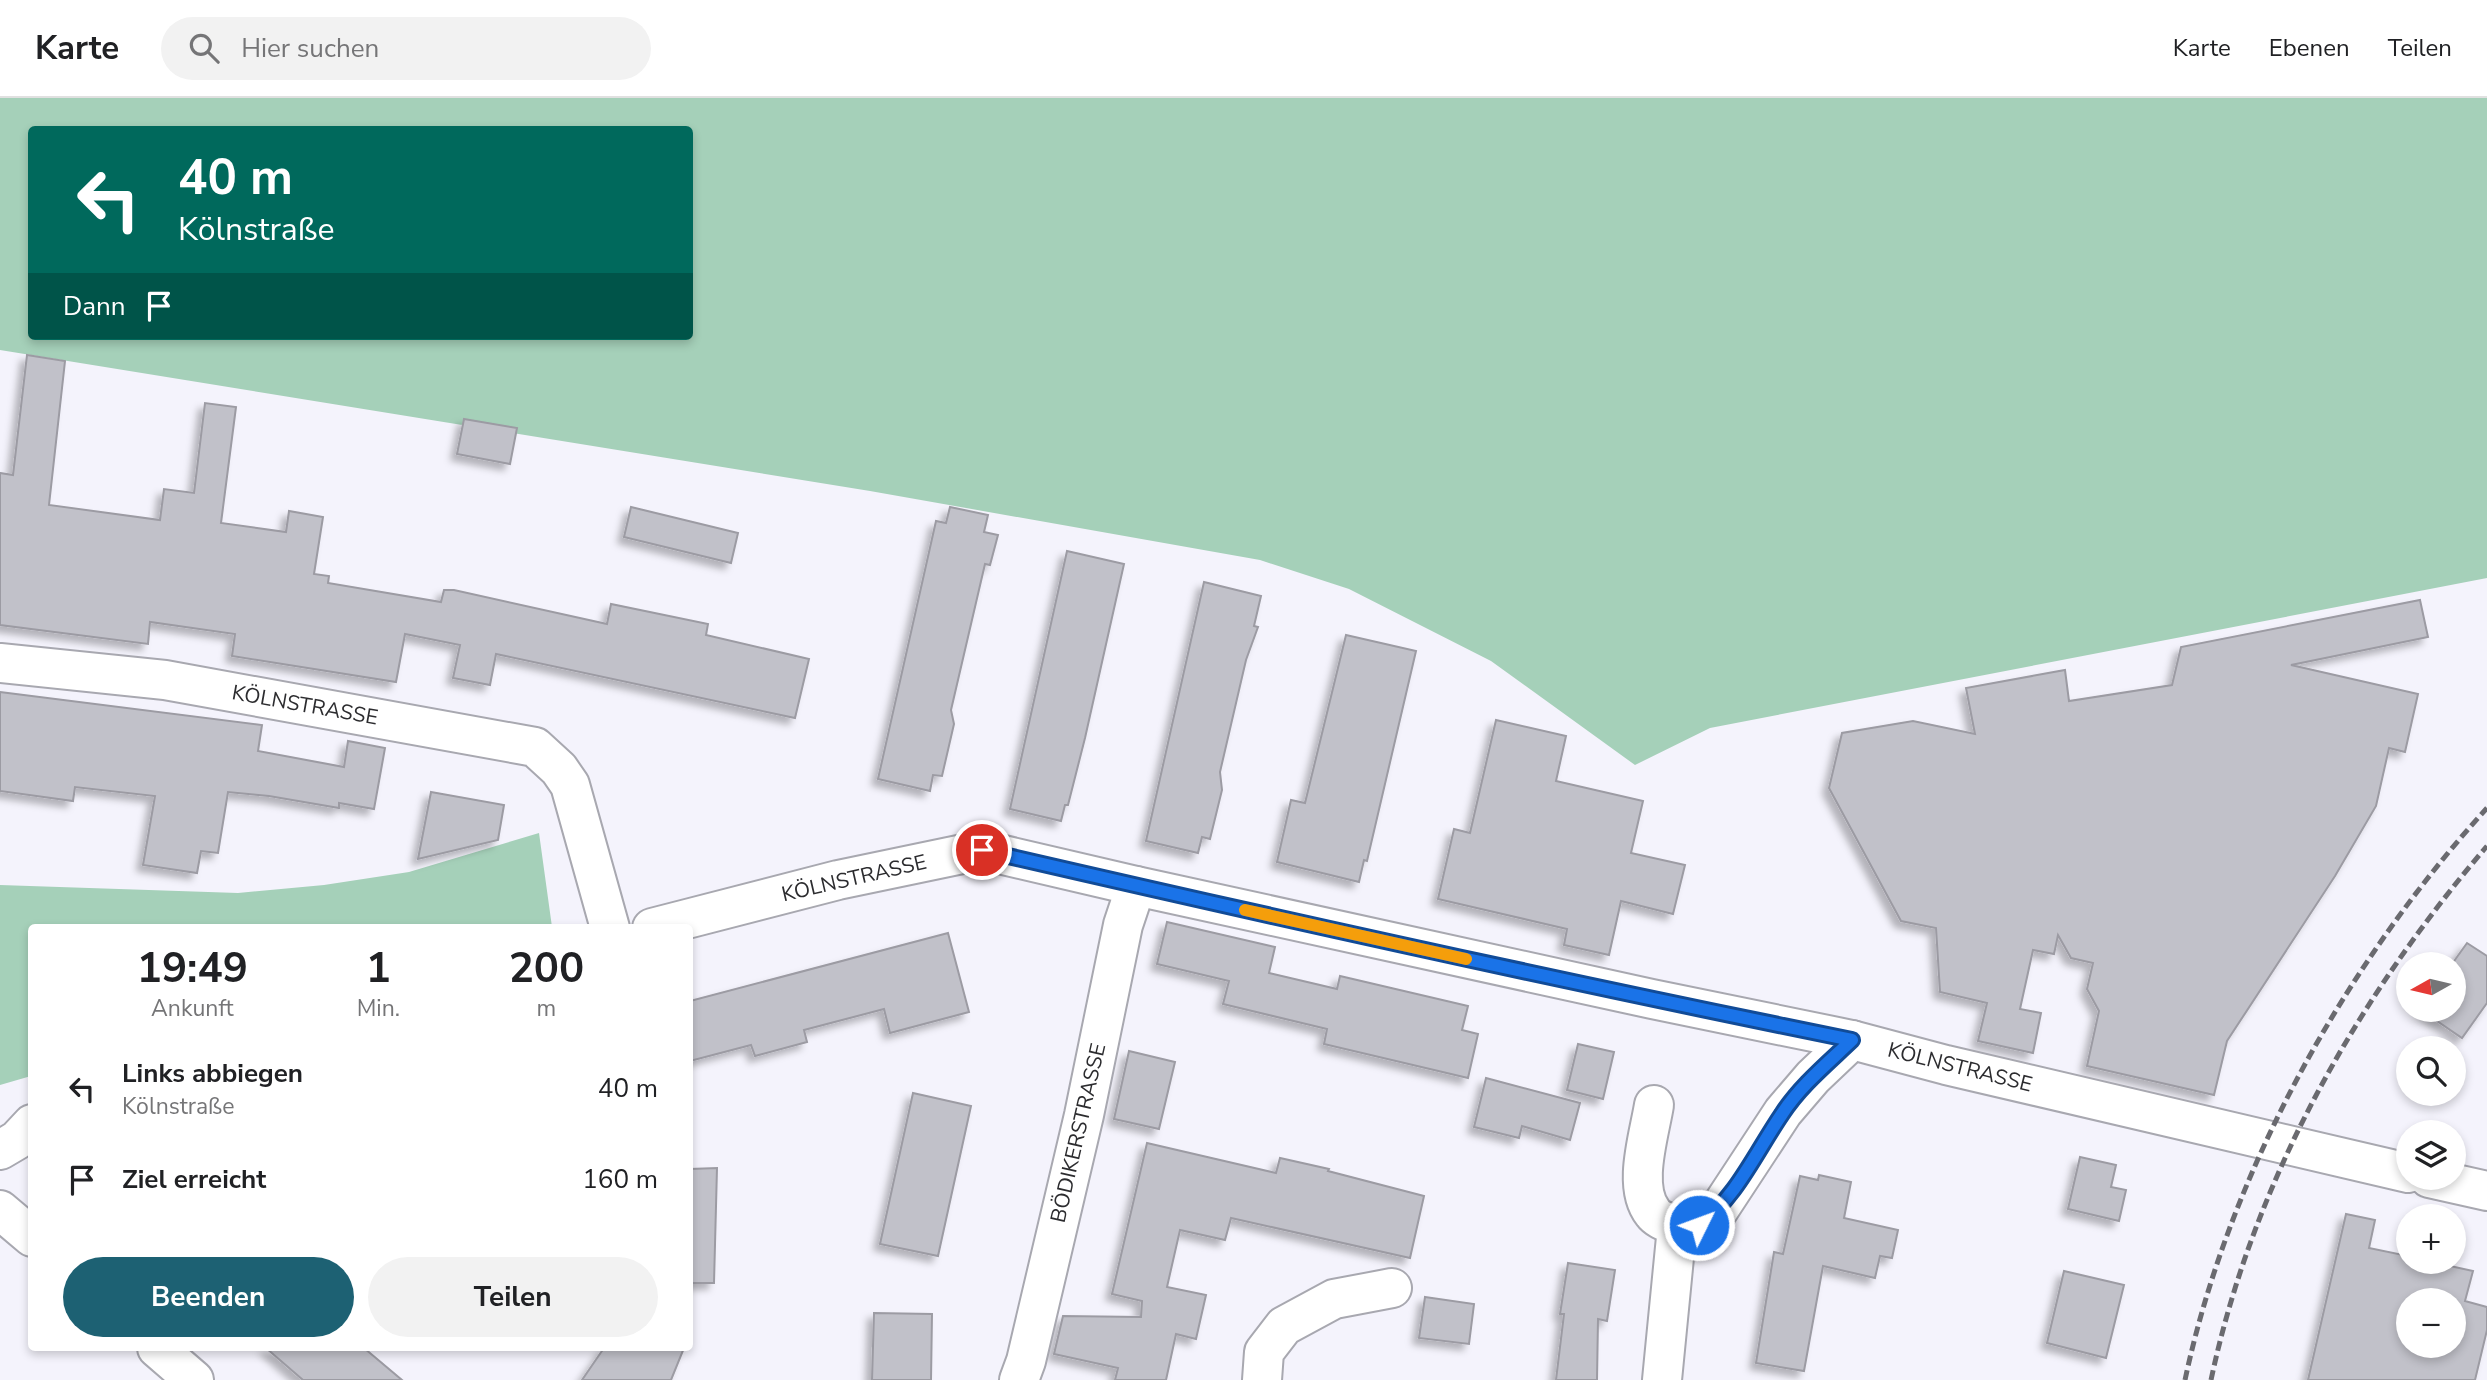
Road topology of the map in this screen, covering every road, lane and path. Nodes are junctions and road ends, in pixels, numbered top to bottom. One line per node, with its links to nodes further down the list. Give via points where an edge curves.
1 (0, 663): 3 (street, KÖLNSTRASSE, via 165,680 535,747 570,785)
2 (1136, 886): 4 (street, KÖLNSTRASSE, via 982,850 838,880); 5 (street, KÖLNSTRASSE); 18 (street, BÖDIKERSTRASSE, via 1123,925)
3 (609, 924)
4 (668, 924)
5 (1852, 1040): 9 (street, KÖLNSTRASSE); 13 (street, via 1783,1112 1718,1211 1699,1225)
6 (1654, 1105): 13 (street, via 1643,1197 1655,1216)
7 (28, 1128): 8 (street)
8 (0, 1150)
9 (2396, 1170)
10 (2466, 1186): 11 (street)
11 (2487, 1191)
12 (0, 1210): 14 (street)
13 (1677, 1227): 20 (street)
14 (28, 1234)
15 (1391, 1288): 19 (street, via 1334,1299 1284,1326 1264,1352)
16 (160, 1351): 17 (street)
17 (194, 1380)
18 (1019, 1380)
19 (1262, 1380)
20 (1662, 1380)

